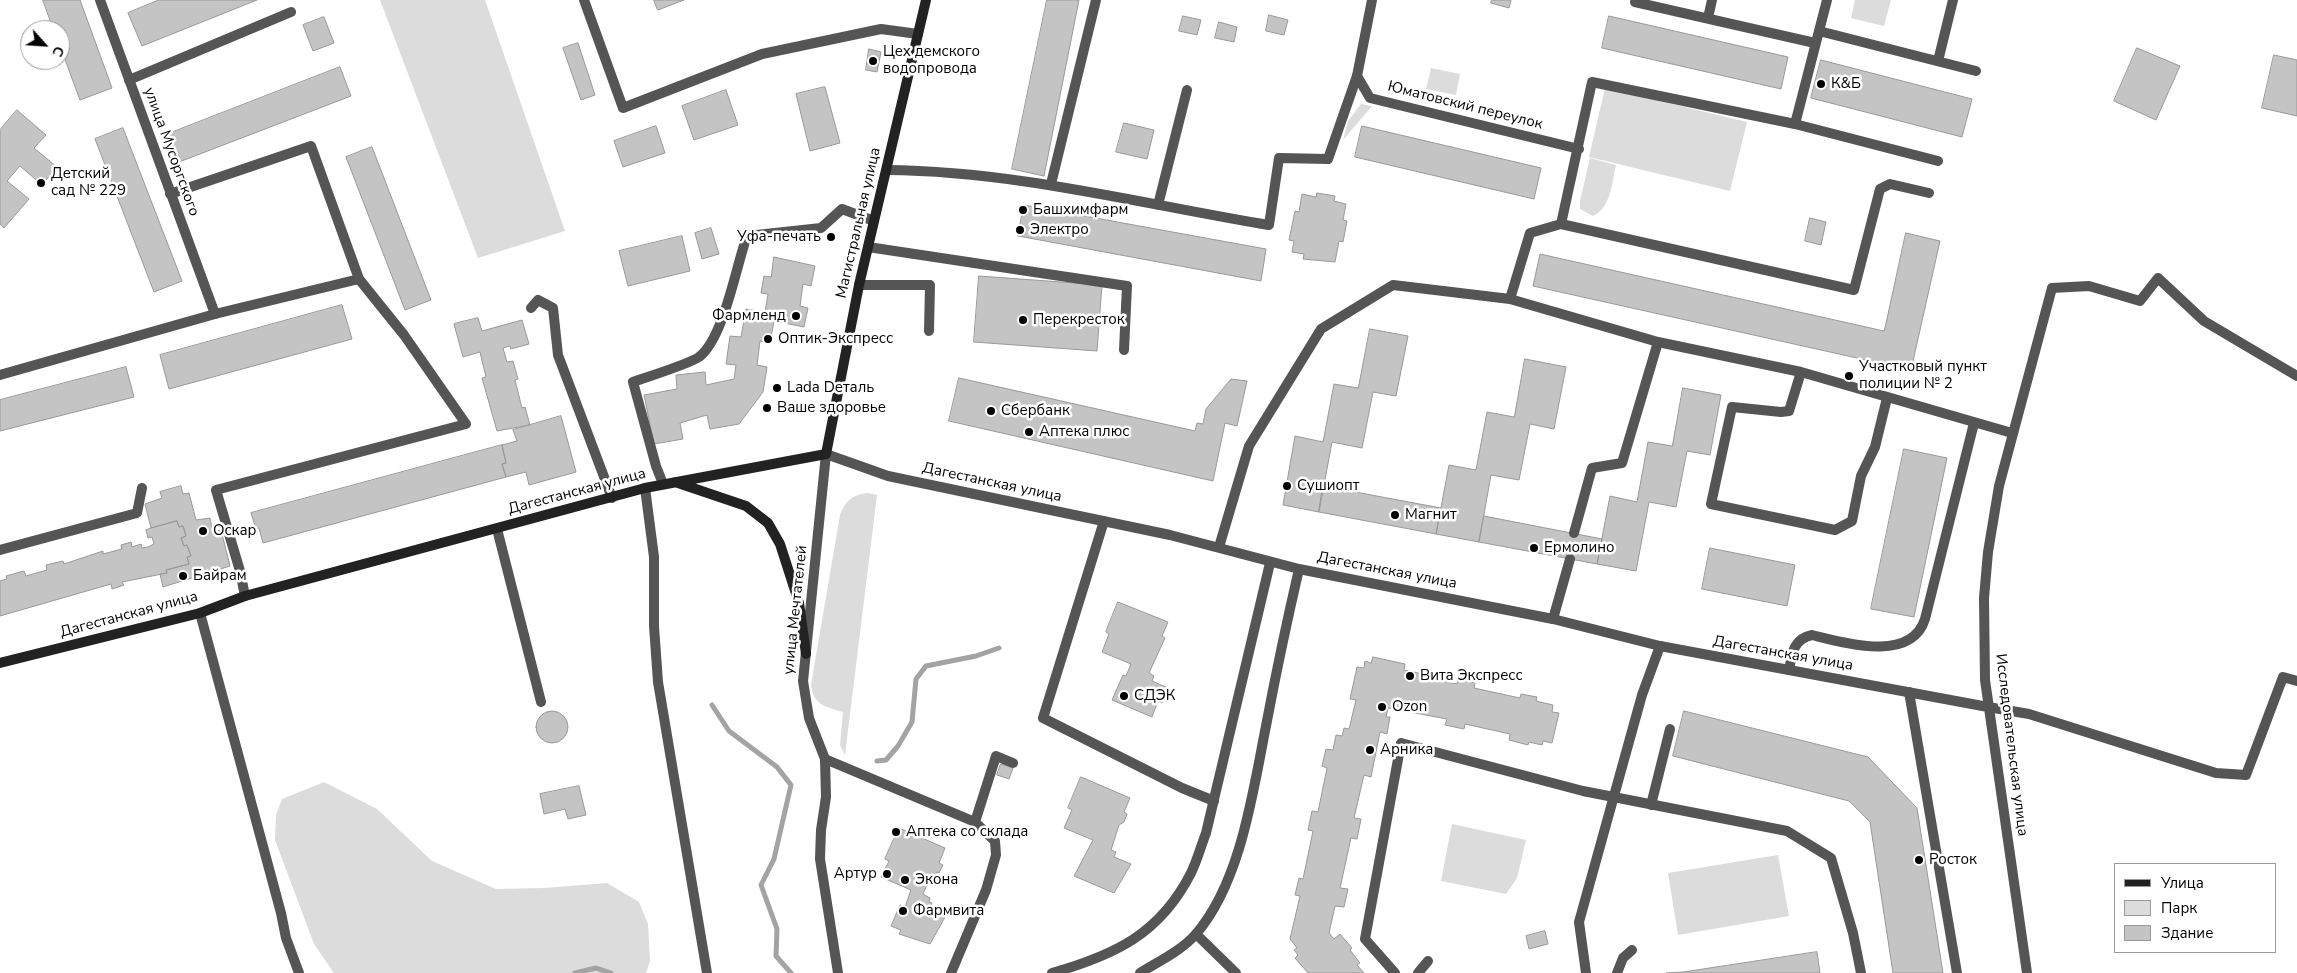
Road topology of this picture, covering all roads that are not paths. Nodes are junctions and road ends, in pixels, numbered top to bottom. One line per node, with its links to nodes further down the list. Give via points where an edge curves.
1 (100, 0): 18 (street, улица Мусоргского)
2 (584, 0): 13 (street, via 623,108 762,54 881,29)
3 (926, 0): 13 (street, Магистральная улица)
4 (1096, 0): 24 (street)
5 (1372, 0): 17 (street)
6 (1712, 0): 11 (street)
7 (1827, 0): 12 (street)
8 (1953, 0): 15 (street)
9 (1635, 2): 11 (street)
10 (292, 12): 18 (street)
11 (1708, 18): 14 (street)
12 (1818, 31): 14 (street); 15 (street)
13 (918, 34): 23 (street, Магистральная улица)
14 (1815, 43): 20 (street)
15 (1938, 62): 16 (street)
16 (1976, 71)
17 (1357, 76): 21 (street, Юматовский переулок, via 1370,98); 27 (street, via 1328,159 1279,158 1269,225)
18 (129, 80): 26 (street, улица Мусоргского)
19 (1188, 90): 27 (street)
20 (1795, 124): 21 (street, via 1592,82); 22 (street)
21 (1578, 150): 29 (street)
22 (1938, 161)
23 (887, 170): 24 (street); 28 (street, Магистральная улица)
24 (1050, 184): 27 (street)
25 (1929, 193): 29 (street, via 1890,184 1880,189 1854,290)
26 (170, 194): 31 (street, via 311,146); 35 (street, улица Мусоргского)
27 (1158, 205)
28 (874, 221): 30 (street, Магистральная улица); 47 (street, via 842,209 821,228 747,236 732,293 713,338 699,357 633,382)
29 (1561, 224): 33 (street, via 1530,233)
30 (868, 247): 32 (street, Магистральная улица); 38 (street, via 1126,286)
31 (359, 279): 35 (street); 59 (street, via 404,335 466,424 216,490)
32 (859, 284): 36 (street, via 930,285); 45 (street, Магистральная улица)
33 (1510, 299): 37 (street); 54 (street, via 1393,285 1321,328 1249,446)
34 (531, 308): 50 (street, via 538,300 552,308 558,355)
35 (215, 314): 40 (street)
36 (929, 331)
37 (1658, 342): 39 (street); 53 (street, via 1622,463 1592,468)
38 (1124, 350)
39 (1801, 372): 42 (street); 42 (street, via 1789,411 1732,407 1711,504 1835,530 1852,521 1861,476 1875,447)
40 (0, 375)
41 (2297, 376): 44 (street, Исследовательская улица, via 2204,321 2158,278 2140,301 2089,286 2052,288)
42 (1887, 398): 43 (street)
43 (1974, 423): 44 (street); 65 (street, via 1925,619 1917,635 1908,642 1866,648 1812,635 1804,637 1797,642)
44 (2012, 433): 69 (street, Исследовательская улица, via 1988,552 1983,641)
45 (826, 454): 46 (street, Дагестанская улица); 51 (street, Дагестанская улица, via 888,476); 63 (street, улица Мечтателей)
46 (674, 482): 47 (street, Дагестанская улица); 63 (street, via 746,506 768,523 780,544 799,603)
47 (663, 484): 49 (street, Дагестанская улица)
48 (142, 488): 55 (street, via 137,513)
49 (645, 488): 50 (street, Дагестанская улица); 81 (street, via 654,557 654,626 659,689)
50 (612, 498): 52 (street, Дагестанская улица)
51 (1104, 521): 54 (street, Дагестанская улица); 74 (street, via 1043,718)
52 (497, 529): 59 (street, Дагестанская улица); 68 (street)
53 (1574, 533)
54 (1219, 547): 57 (street, Дагестанская улица)
55 (0, 550)
56 (1570, 559): 61 (street)
57 (1270, 563): 58 (street, Дагестанская улица); 74 (street)
58 (1299, 569): 61 (street, Дагестанская улица); 77 (street, via 1252,795 1235,859 1218,901)
59 (245, 596): 60 (street, Дагестанская улица)
60 (200, 613): 64 (street, Дагестанская улица); 80 (street, via 286,938)
61 (1553, 619): 62 (street, Дагестанская улица)
62 (1660, 646): 65 (street, Дагестанская улица); 73 (street, via 1642,695)
63 (806, 654): 71 (street, улица Мечтателей, via 803,681 809,718)
64 (0, 663)
65 (1789, 670): 67 (street, Дагестанская улица)
66 (2297, 681): 69 (street, Дагестанская улица, via 2283,677 2246,775 2216,773 2029,714)
67 (1909, 692): 69 (street, Дагестанская улица); 92 (street)
68 (541, 702)
69 (1988, 706): 93 (street, Исследовательская улица)
70 (1670, 729): 75 (street)
71 (825, 759): 76 (street); 82 (street, улица Мечтателей, via 826,797 820,859)
72 (1013, 763): 76 (street, via 996,756)
73 (1615, 797): 75 (street); 87 (street, via 1401,743 1365,939); 89 (street, via 1579,922)
74 (1214, 801): 84 (street, via 1191,873 1167,910 1138,938 1091,962)
75 (1651, 805): 91 (street, via 1787,831 1831,858)
76 (975, 822): 83 (street, via 995,841 996,855 986,890)
77 (1196, 934): 85 (street, via 1175,952); 86 (street)
78 (1632, 950): 90 (street, via 1622,958)
79 (1428, 961): 88 (street)
80 (300, 973)
81 (707, 973)
82 (838, 973)
83 (951, 973)
84 (1052, 973)
85 (1140, 973)
86 (1236, 973)
87 (1395, 973)
88 (1418, 973)
89 (1586, 973)
90 (1617, 973)
91 (1861, 973)
92 (1957, 973)
93 (2027, 973)

